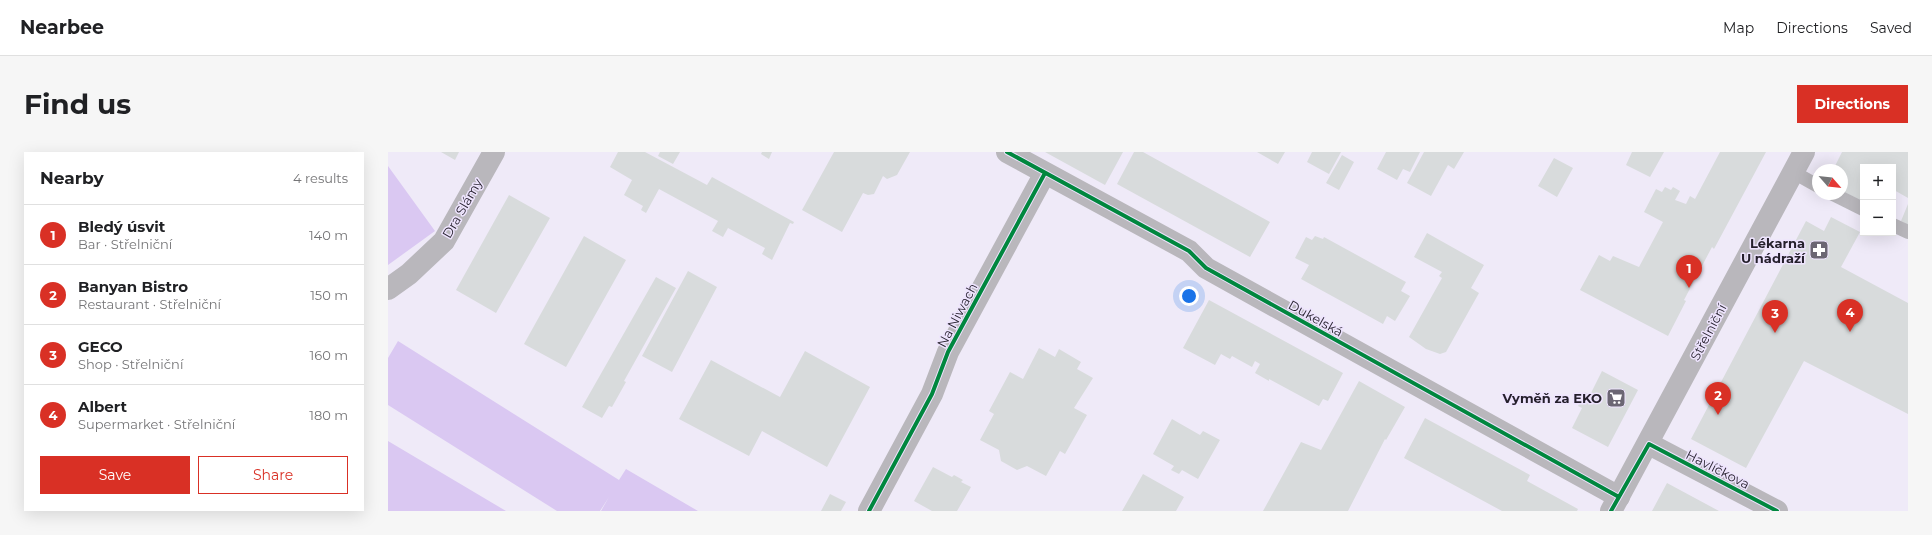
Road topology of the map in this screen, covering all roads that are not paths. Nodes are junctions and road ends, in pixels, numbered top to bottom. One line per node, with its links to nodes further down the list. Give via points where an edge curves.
1 (494, 152): 11 (street, Dra Slámy, via 444,241 409,274)
2 (1007, 152): 4 (street, Dukelská)
3 (1804, 152): 5 (street, Střelniční)
4 (1044, 172): 13 (street, Dukelská, via 1189,251 1206,268); 14 (street, Na Niwach, via 948,352 932,394)
5 (1793, 172): 6 (lane); 12 (street, Střelniční)
6 (1812, 183)
7 (1845, 200): 8 (lane)
8 (1860, 208)
9 (1896, 226): 10 (lane)
10 (1908, 232)
11 (388, 289)
12 (1648, 444): 13 (street, Střelniční); 15 (street, Havlíčkova)
13 (1615, 504)
14 (869, 511)
15 (1777, 511)

